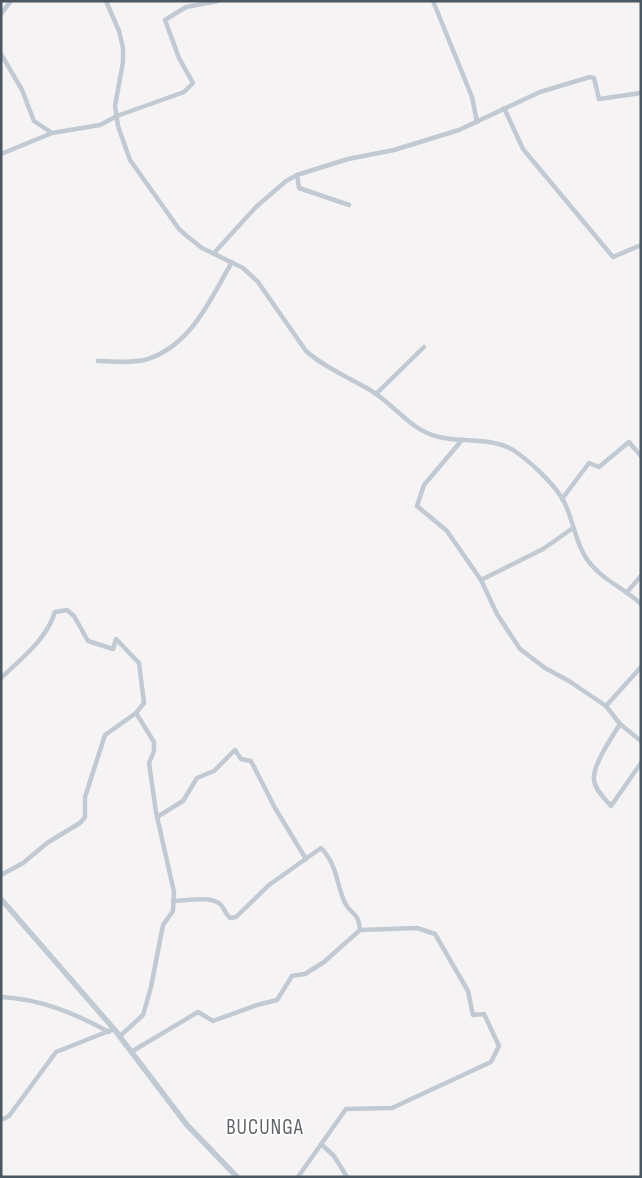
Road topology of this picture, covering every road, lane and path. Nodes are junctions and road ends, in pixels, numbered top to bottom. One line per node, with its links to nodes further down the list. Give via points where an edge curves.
1 (11, 1): 5 (street)
2 (106, 1): 9 (street, via 123,48 115,106)
3 (218, 1): 9 (street, via 186,7 165,20 179,58 193,83 184,92)
4 (433, 1): 10 (street, via 472,97)
5 (1, 14)
6 (1, 54): 11 (street, via 22,90 34,121)
7 (641, 93): 8 (street, via 599,99 594,78 590,77 540,92)
8 (504, 108): 10 (street); 15 (street, via 523,149 613,257)
9 (117, 116): 11 (street, via 100,125); 16 (street, via 130,160 188,237)
10 (477, 122): 13 (street, via 394,150 348,159)
11 (52, 133): 12 (street)
12 (1, 154)
13 (296, 175): 14 (street, via 299,188); 16 (street, via 256,207)
14 (349, 205)
15 (641, 245)
16 (214, 253): 17 (street)
17 (232, 262): 19 (street, via 194,328 175,345 148,358 126,362); 20 (street, via 258,282 306,351)
18 (424, 347): 20 (street)
19 (98, 361)
20 (376, 394): 21 (street, via 427,433)
21 (462, 440): 23 (street, via 511,449 534,468); 26 (street, via 424,485 417,506 447,532)
22 (641, 456): 23 (street, via 629,442 599,467 589,463)
23 (562, 499): 24 (street)
24 (573, 528): 26 (street, via 543,549); 27 (street, via 586,558 600,575)
25 (641, 576): 27 (street)
26 (481, 580): 31 (street, via 497,614 520,649)
27 (628, 591): 28 (street)
28 (641, 604)
29 (641, 667): 31 (street)
30 (1, 678): 32 (street, via 36,644 50,626 55,612 67,610 88,641 113,649 116,639 139,662 144,703)
31 (606, 706): 33 (street)
32 (136, 713): 36 (street, via 154,742 150,763); 38 (street, via 105,735 85,797 85,817 80,823)
33 (620, 724): 34 (street); 35 (street, via 595,770 593,781 611,806)
34 (641, 741)
35 (641, 763)
36 (157, 817): 37 (street, via 183,800 196,778 214,770 235,750 241,759 251,761); 40 (street, via 174,892)
37 (306, 859): 40 (street, via 269,885 236,917 230,918 222,905 214,900); 41 (street, via 322,848 331,857 346,904 359,917)
38 (1, 875)
39 (1, 899): 43 (street)
40 (173, 901): 44 (street, via 173,911 163,925 143,1015)
41 (360, 930): 45 (street, via 324,962 305,974 292,976 277,1000 213,1020 198,1012); 47 (street, via 417,928 435,934 468,991 473,1015 484,1014 499,1046 491,1062 392,1108 346,1109)
42 (1, 997): 43 (street, via 27,998 76,1014)
43 (112, 1031): 44 (street); 46 (street, via 56,1052 9,1116)
44 (120, 1036): 45 (street)
45 (131, 1052): 48 (street, via 186,1125)
46 (1, 1120)
47 (321, 1144): 49 (street); 50 (street, via 334,1156)
48 (237, 1177)
49 (298, 1177)
50 (347, 1177)

